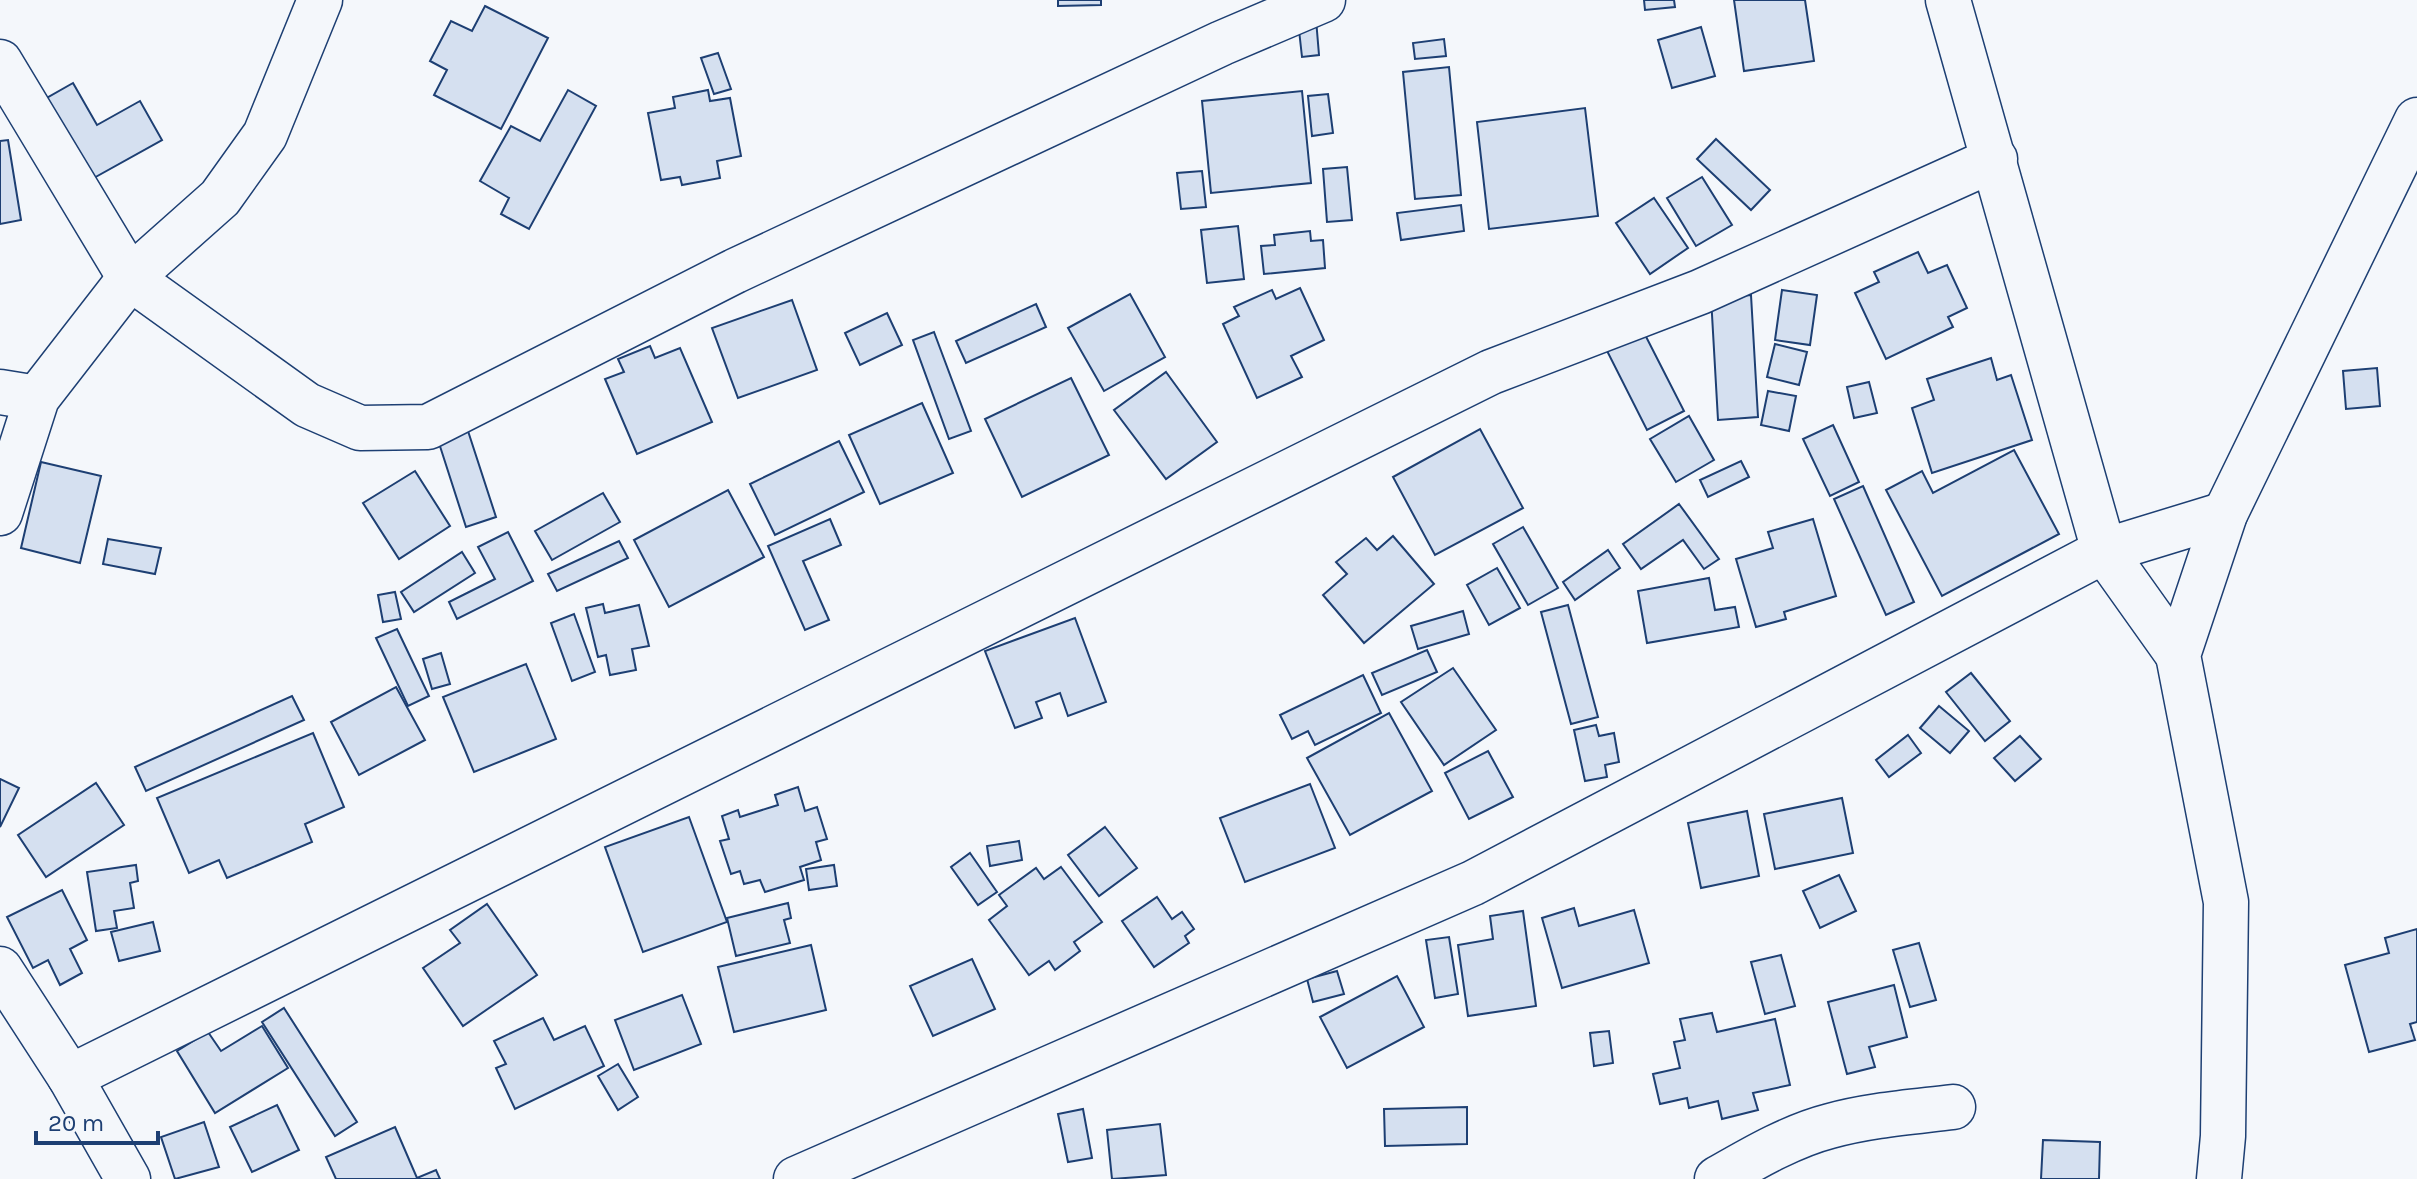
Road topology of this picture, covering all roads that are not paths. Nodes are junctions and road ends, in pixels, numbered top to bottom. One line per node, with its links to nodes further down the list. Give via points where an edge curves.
1 (320, 0): 7 (street, via 265,135 220,198)
2 (1323, 0): 7 (street, via 735,271 428,427 360,428 307,405)
3 (1948, 0): 6 (street)
4 (0, 62): 7 (street)
5 (2417, 120): 10 (street)
6 (1995, 159): 11 (street); 14 (street, via 1700,292 1491,372)
7 (130, 278): 8 (street)
8 (18, 395): 9 (street)
9 (0, 513)
10 (2225, 514): 11 (street); 12 (street)
11 (2104, 551): 12 (street); 17 (street, via 1473,883)
12 (2178, 655): 19 (street, via 2226,902)
13 (0, 969): 14 (street)
14 (70, 1077): 16 (street)
15 (1953, 1107): 18 (street, via 1826,1127)
16 (128, 1179)
17 (796, 1179)
18 (1717, 1179)
19 (2219, 1179)

